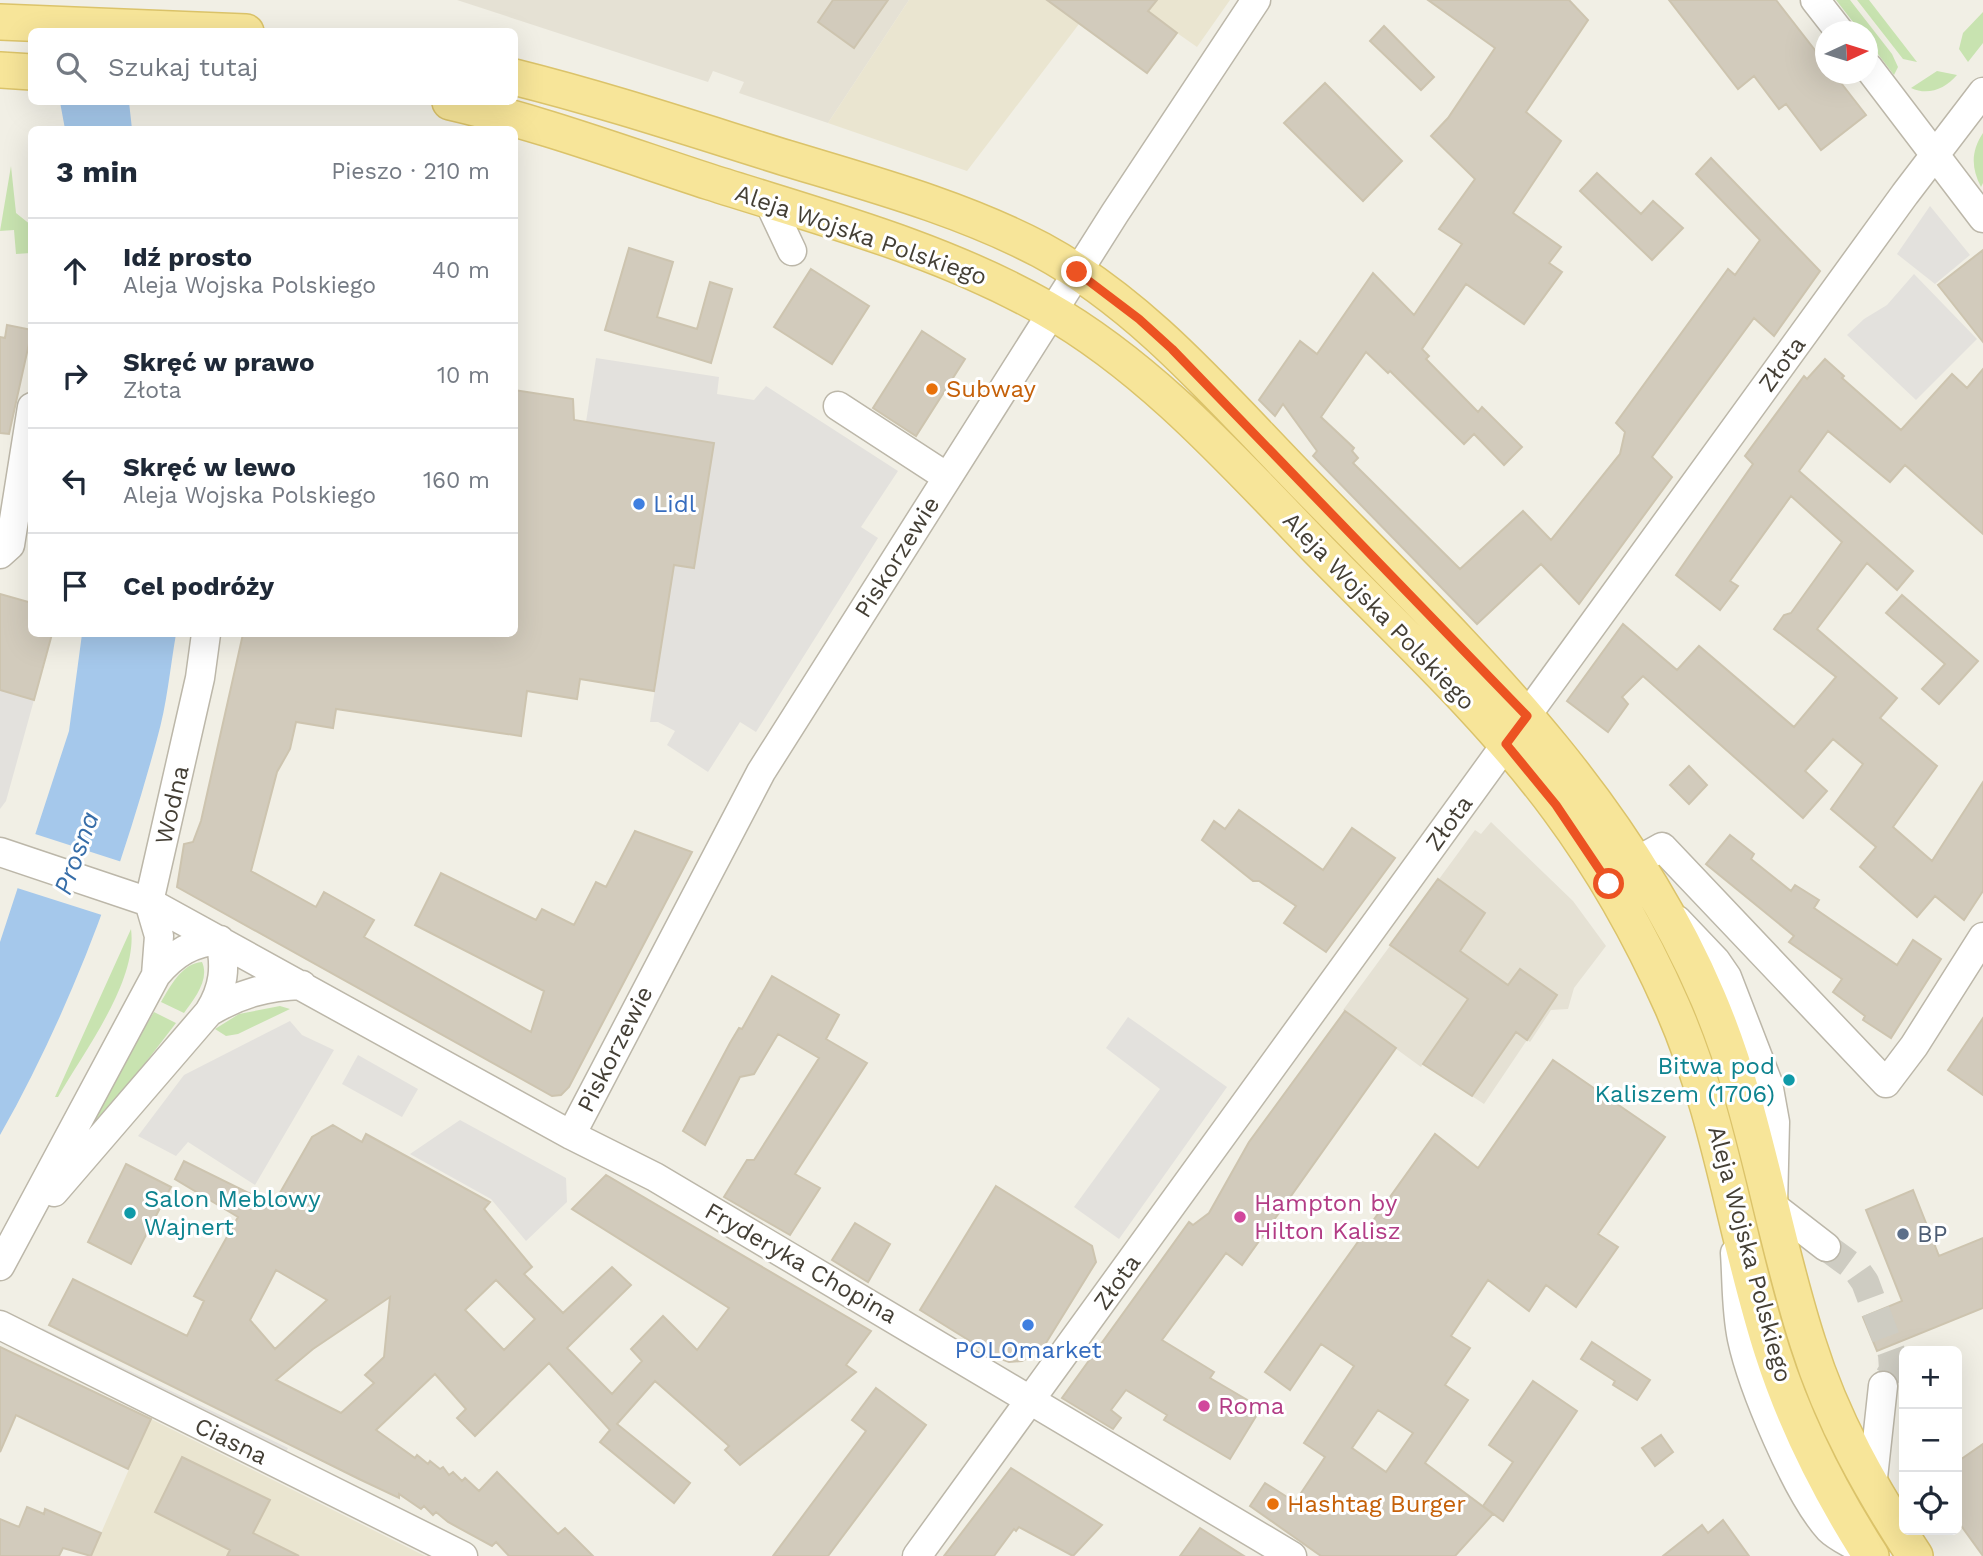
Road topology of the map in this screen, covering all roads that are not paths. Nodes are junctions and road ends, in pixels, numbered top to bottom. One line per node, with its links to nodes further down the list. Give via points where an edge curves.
1 (1256, 0): 14 (street, Piskorzewie)
2 (1815, 0): 3 (street)
3 (1831, 21)
4 (8, 23): 5 (main road)
5 (171, 28)
6 (518, 78): 14 (main road, Aleja Wojska Polskiego, via 937,206 1008,234)
7 (1878, 81): 10 (street)
8 (1983, 92): 10 (street, Złota)
9 (460, 105): 11 (main road, Aleja Wojska Polskiego)
10 (1935, 155): 12 (street); 21 (street, Złota)
11 (768, 200): 13 (street); 15 (main road, Aleja Wojska Polskiego, via 935,256)
12 (1983, 218)
13 (792, 251)
14 (1077, 272): 15 (street, Piskorzewie); 21 (main road, Aleja Wojska Polskiego, via 1172,349)
15 (1052, 312): 18 (street, Piskorzewie); 22 (main road, Aleja Wojska Polskiego, via 1119,359 1202,432)
16 (838, 405): 18 (street)
17 (28, 428): 19 (street)
18 (947, 477): 31 (street, Piskorzewie, via 761,772)
19 (5, 550)
20 (206, 637): 25 (street, Wodna, via 200,678)
21 (1527, 716): 22 (street, Złota); 24 (main road, Aleja Wojska Polskiego, via 1594,798)
22 (1506, 744): 38 (street, Złota); 40 (main road, Aleja Wojska Polskiego, via 1585,845 1649,956 1694,1062 1733,1195 1759,1308 1786,1391 1822,1470)
23 (4, 853): 25 (street, Fryderyka Chopina)
24 (1637, 861): 26 (street, via 1662,847 1886,1083); 32 (main road, Aleja Wojska Polskiego, via 1727,1044)
25 (140, 898): 27 (street, Fryderyka Chopina); 28 (street, Wodna, via 159,936)
26 (1983, 937)
27 (220, 940): 28 (street, Wodna, via 178,953); 29 (street, Fryderyka Chopina); 30 (street, via 224,970)
28 (156, 975): 33 (street, Wodna)
29 (302, 985): 30 (street, via 254,991); 31 (street, Fryderyka Chopina)
30 (209, 1012): 33 (street, Wodna)
31 (571, 1135): 38 (street, Fryderyka Chopina, via 655,1177 945,1347)
32 (1773, 1206): 34 (street); 39 (main road, Aleja Wojska Polskiego, via 1807,1342 1834,1414)
33 (18, 1234): 35 (street, Wodna)
34 (1826, 1247)
35 (0, 1266)
36 (0, 1325): 41 (street, Ciasna)
37 (1883, 1386): 39 (street)
38 (1029, 1402): 42 (street, Złota); 43 (street, Fryderyka Chopina)
39 (1872, 1487): 44 (main road, Aleja Wojska Polskiego)
40 (1869, 1555)
41 (463, 1556)
42 (917, 1556)
43 (1292, 1556)
44 (1915, 1556)

